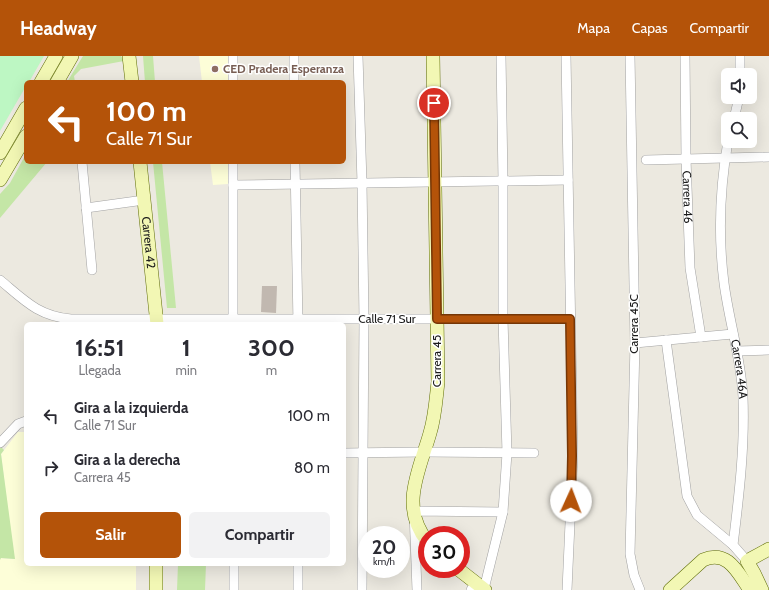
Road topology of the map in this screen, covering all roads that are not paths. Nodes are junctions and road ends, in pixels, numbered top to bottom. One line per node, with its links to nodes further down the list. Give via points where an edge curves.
1 (56, 56): 14 (street)
2 (72, 56): 15 (street)
3 (129, 56): 16 (street)
4 (233, 56): 17 (street)
5 (294, 56): 18 (street)
6 (358, 56): 35 (street)
7 (433, 56): 34 (street, Carrera 45)
8 (501, 56): 33 (street)
9 (566, 56): 32 (street)
10 (630, 56): 52 (street, Carrera 45C)
11 (685, 56): 25 (street, Carrera 46)
12 (740, 56): 13 (street)
13 (740, 68)
14 (42, 80)
15 (58, 80)
16 (132, 80)
17 (233, 80)
18 (294, 80)
19 (24, 111): 22 (street)
20 (24, 139): 31 (street)
21 (727, 148): 24 (street, Carrera 46A)
22 (0, 153)
23 (769, 157): 24 (street)
24 (725, 158): 25 (street); 49 (street, Carrera 46A, via 720,234 724,283)
25 (686, 159): 26 (street); 50 (street, Carrera 46, via 690,268)
26 (646, 160)
27 (82, 164): 39 (street)
28 (140, 164): 38 (street, Carrera 42)
29 (233, 164): 37 (street)
30 (295, 164): 36 (street)
31 (0, 180)
32 (568, 180): 33 (street); 45 (street)
33 (504, 181): 34 (street); 44 (street)
34 (435, 182): 35 (street); 43 (street, Carrera 45)
35 (362, 183): 36 (street); 42 (street)
36 (296, 184): 37 (street); 48 (street)
37 (233, 185): 47 (street)
38 (144, 200): 39 (street); 46 (street, Carrera 42)
39 (86, 208): 40 (street)
40 (92, 270)
41 (0, 280): 46 (street, Calle 71 Sur, via 38,310 54,317)
42 (364, 319): 43 (street, Calle 71 Sur); 48 (street, Calle 71 Sur); 58 (street)
43 (437, 319): 44 (street, Calle 71 Sur); 57 (street, Carrera 45, via 438,382 435,414)
44 (504, 319): 45 (street, Calle 71 Sur); 59 (street)
45 (570, 319): 78 (street, via 572,456)
46 (157, 322): 47 (street, Calle 71 Sur)
47 (234, 322): 48 (street, Calle 71 Sur)
48 (298, 322)
49 (733, 334): 50 (street); 54 (street, Carrera 46A)
50 (701, 337): 51 (street)
51 (666, 340): 52 (street); 65 (street, via 687,496 697,515)
52 (635, 343): 79 (street, Carrera 45C, via 630,554 634,576)
53 (769, 350): 54 (street)
54 (737, 351): 65 (street, Carrera 46A, via 742,396 742,463)
55 (24, 422): 56 (street, via 18,424)
56 (0, 443)
57 (424, 452): 58 (street); 59 (street); 62 (street, Carrera 45, via 414,483)
58 (363, 453): 61 (street); 76 (street)
59 (507, 453): 60 (street); 63 (street)
60 (534, 453)
61 (346, 454)
62 (414, 511): 63 (street); 64 (street); 77 (street, Carrera 45)
63 (503, 512): 72 (street)
64 (418, 527)
65 (733, 545): 67 (street)
66 (769, 549): 67 (street)
67 (747, 561): 82 (street)
68 (156, 566): 73 (street)
69 (234, 566): 74 (street)
70 (298, 566): 75 (street)
71 (468, 578): 72 (street)
72 (479, 588)
73 (156, 590)
74 (234, 590)
75 (298, 590)
76 (362, 590)
77 (417, 590)
78 (567, 590)
79 (640, 590)
80 (670, 590): 81 (street, via 702,560 717,557 731,563)
81 (750, 590)
82 (762, 590)

